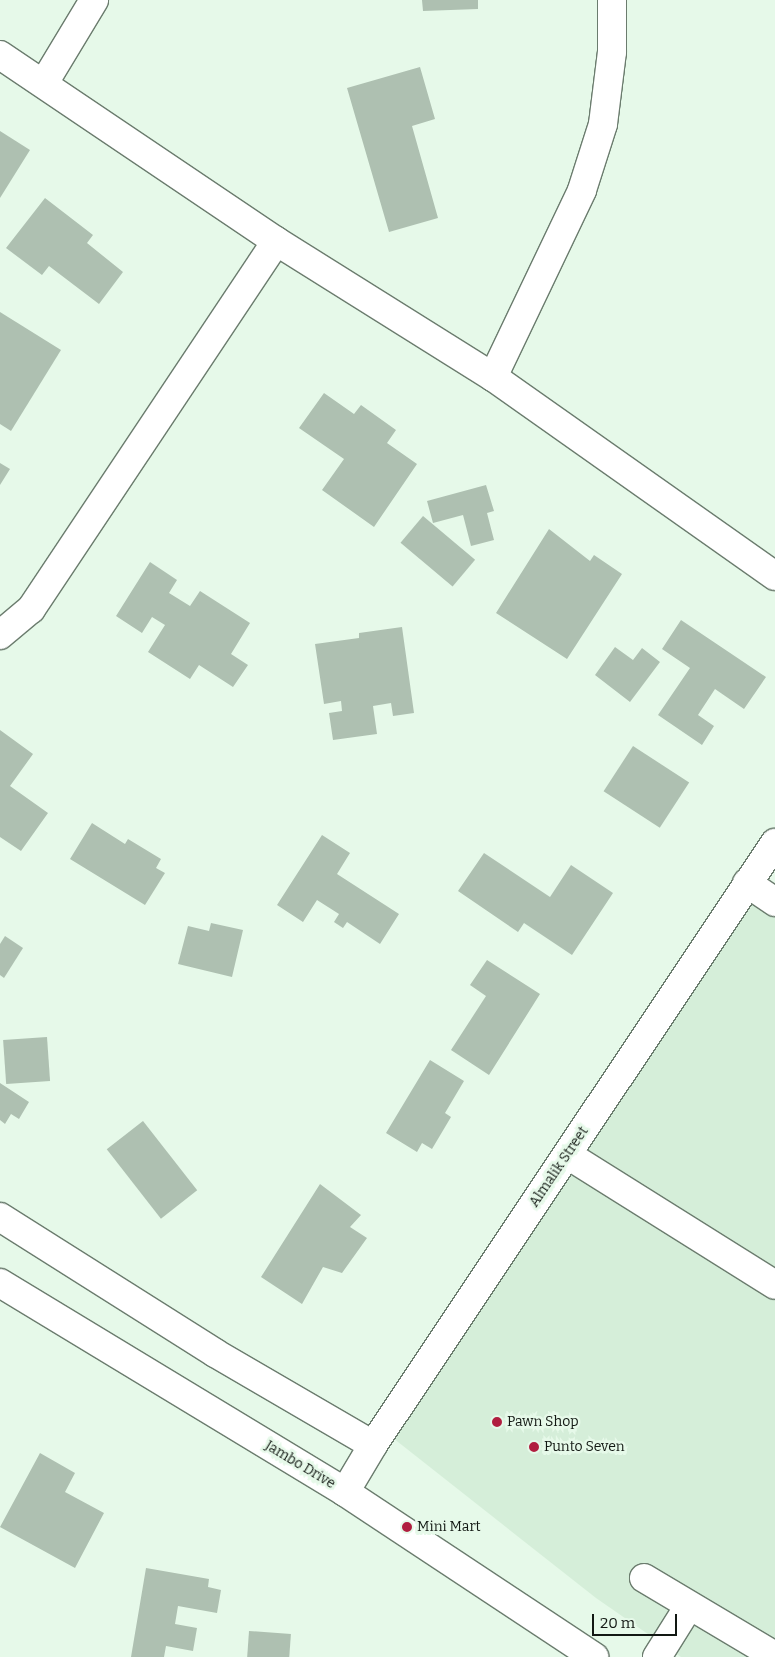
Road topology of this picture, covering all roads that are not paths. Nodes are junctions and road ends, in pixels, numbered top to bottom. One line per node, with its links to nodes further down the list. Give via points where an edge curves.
1 (94, 0): 4 (street)
2 (612, 0): 6 (street, via 612,52 603,124 582,190)
3 (0, 54): 4 (street)
4 (44, 84): 5 (street)
5 (276, 241): 6 (street); 8 (street, via 31,609)
6 (493, 377): 7 (street)
7 (775, 576)
8 (0, 635)
9 (775, 843): 10 (street, Almalik Street)
10 (747, 883): 11 (street); 12 (street, Almalik Street)
11 (775, 902)
12 (568, 1155): 15 (street); 16 (street, Almalik Street)
13 (0, 1217): 16 (street, via 215,1353)
14 (0, 1283): 17 (street, Jambo Drive)
15 (775, 1285)
16 (373, 1445): 17 (street, Almalik Street)
17 (345, 1492): 21 (street, Jambo Drive)
18 (644, 1578): 19 (street)
19 (689, 1606): 20 (street); 22 (street)
20 (775, 1656)
21 (594, 1657)
22 (657, 1657)

